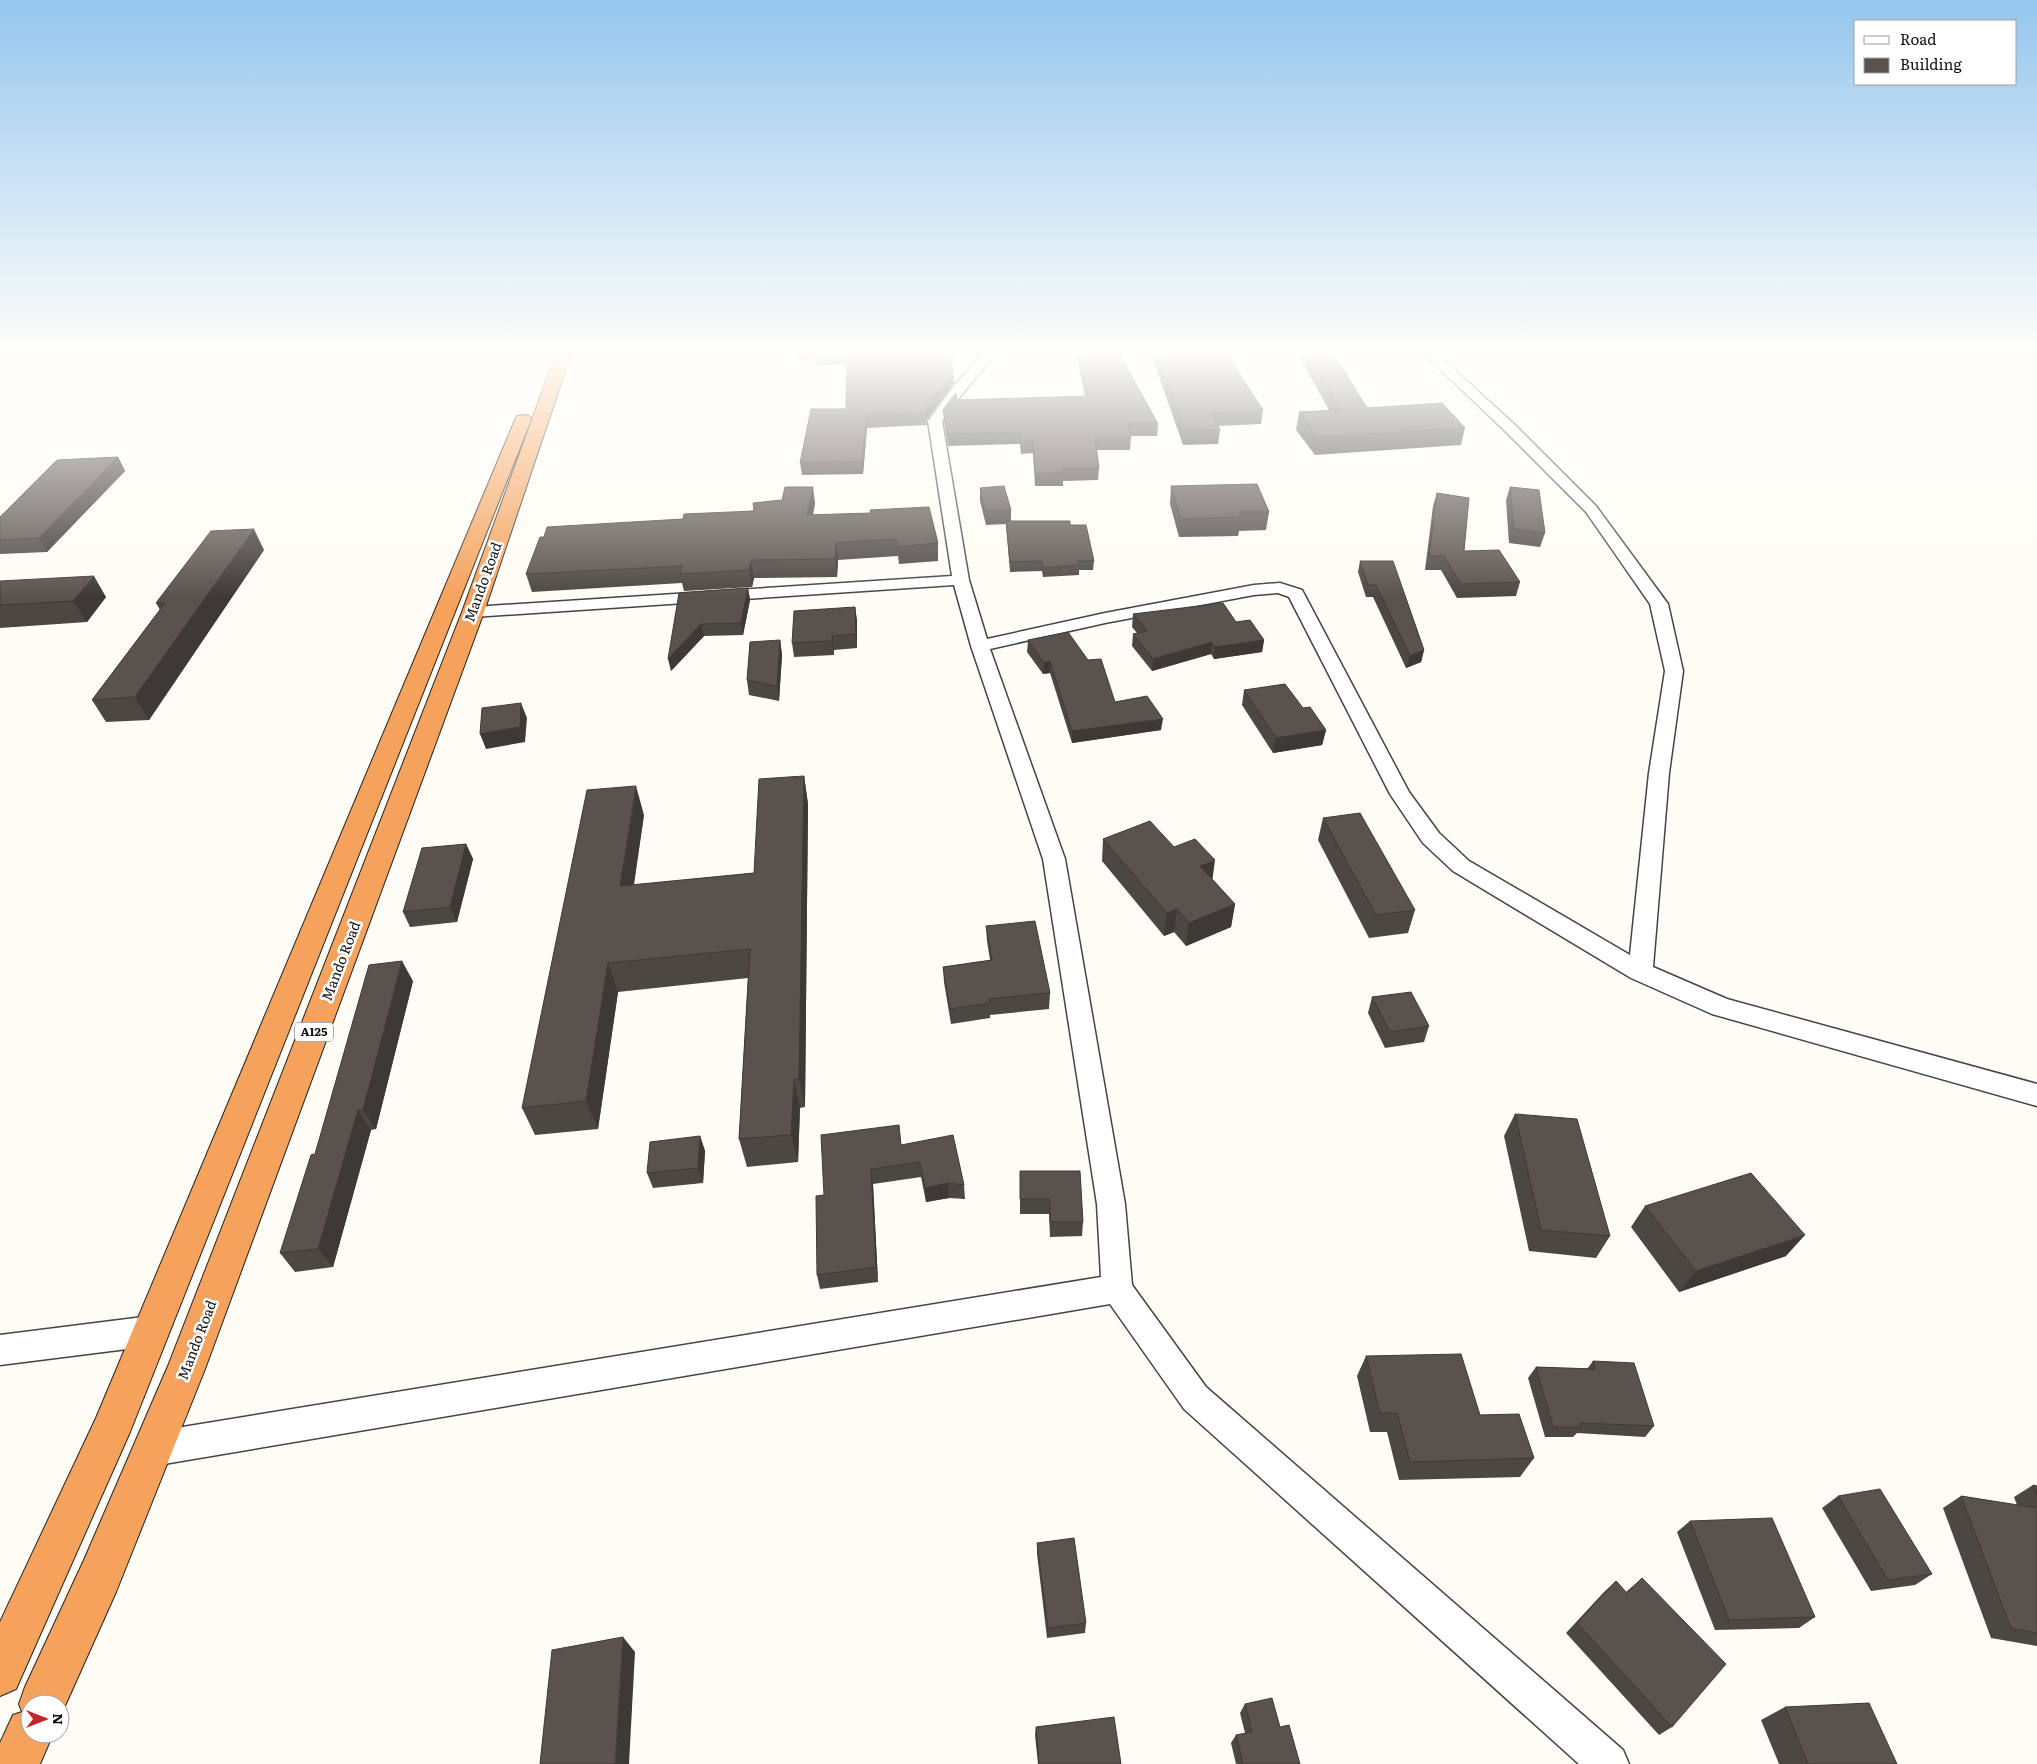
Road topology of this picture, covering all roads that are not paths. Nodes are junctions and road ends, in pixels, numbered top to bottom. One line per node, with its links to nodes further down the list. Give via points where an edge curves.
1 (516, 433): 11 (highway, Mando Road / A125)
2 (536, 433): 6 (highway, Mando Road / A125)
3 (937, 433): 5 (street)
4 (1515, 433): 8 (street, via 1591,509 1659,604 1674,671 1659,773)
5 (961, 580): 6 (street); 7 (street)
6 (472, 612): 13 (highway, Mando Road / A125, via 200,1332)
7 (980, 646): 8 (street, via 1254,590 1280,588 1296,594 1400,794 1431,838 1461,866); 10 (street, via 1054,859 1111,1204)
8 (1640, 972): 9 (street, via 1721,1007)
9 (2037, 1094)
10 (1117, 1289): 13 (street); 18 (street, via 1196,1398)
11 (151, 1331): 12 (street); 14 (highway, Mando Road / A125, via 110,1432)
12 (0, 1350)
13 (152, 1449): 15 (highway, Mando Road / A125)
14 (0, 1674)
15 (47, 1694)
16 (25, 1744): 17 (highway)
17 (16, 1764)
18 (1609, 1764)

